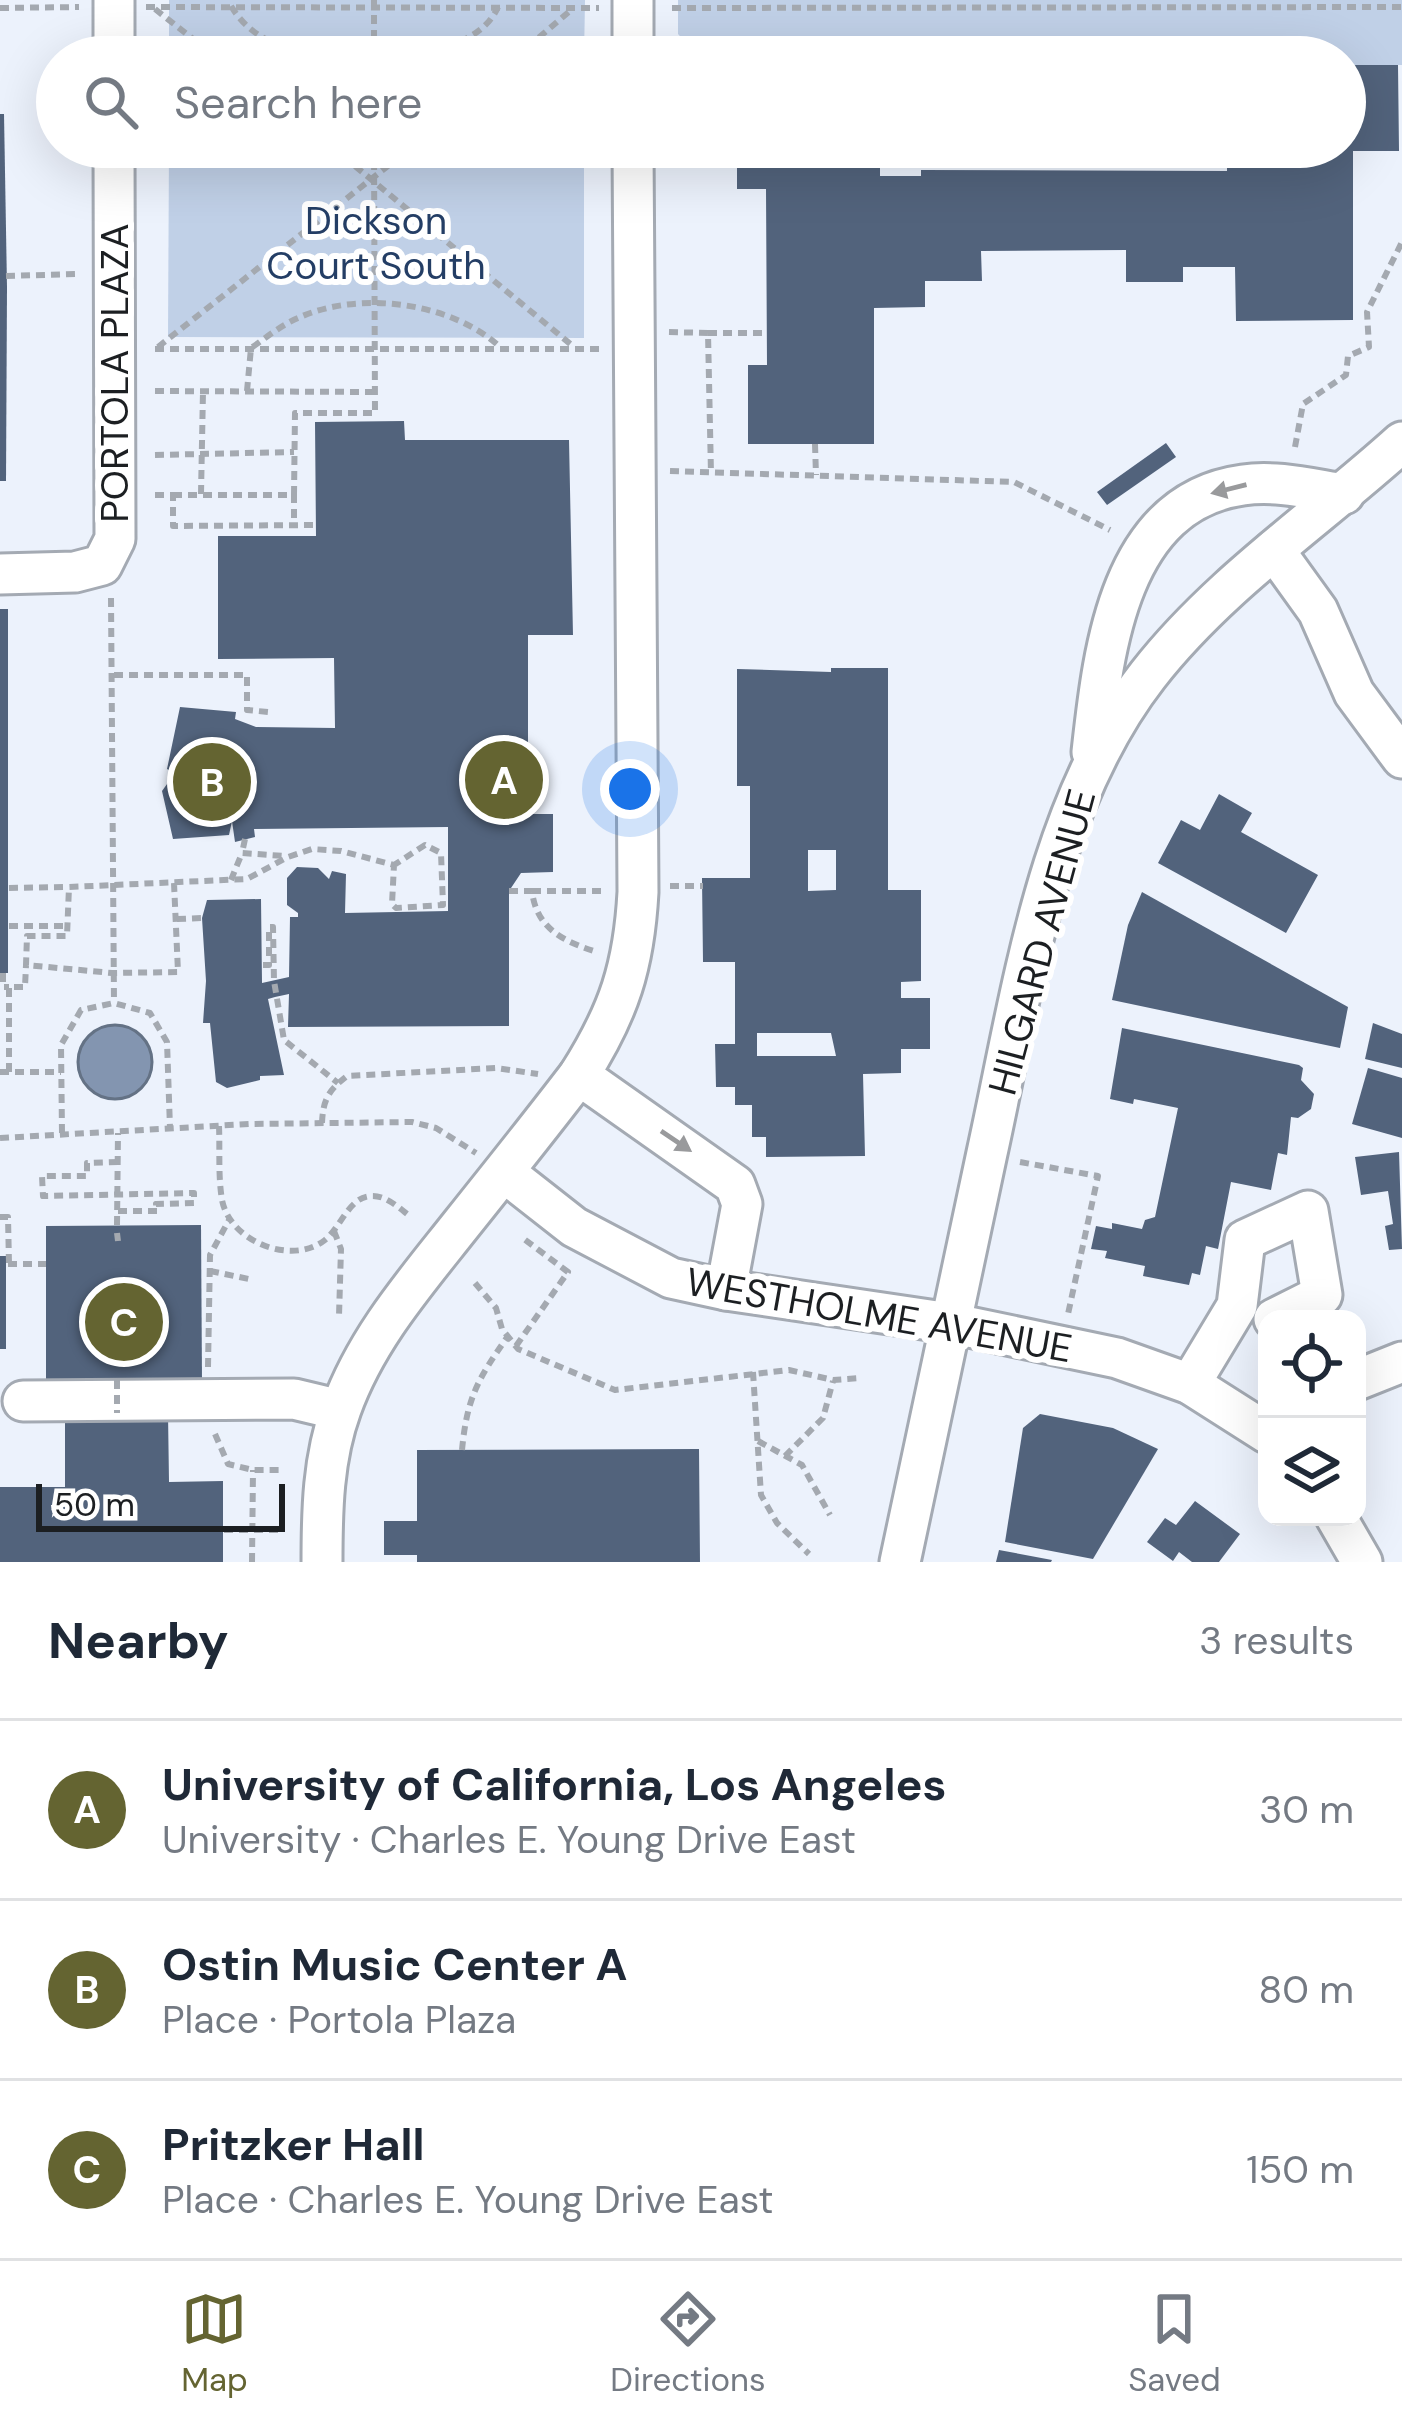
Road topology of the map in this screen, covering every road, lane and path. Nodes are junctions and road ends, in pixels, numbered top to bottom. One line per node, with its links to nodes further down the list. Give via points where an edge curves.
1 (743, 0): 10 (path)
2 (374, 3): 5 (path); 6 (path); 14 (path)
3 (123, 5): 5 (path); 8 (path); 11 (street); 12 (path)
4 (634, 5): 9 (path); 10 (path); 17 (street)
5 (231, 6): 13 (path)
6 (498, 7): 9 (path); 15 (path)
7 (1402, 7): 10 (path)
8 (0, 8)
9 (574, 8): 16 (path)
10 (757, 8)
11 (118, 36)
12 (178, 36)
13 (258, 36)
14 (374, 36)
15 (471, 36)
16 (541, 36)
17 (633, 36)
18 (114, 168): 58 (street, PORTOLA PLAZA, via 116,522)
19 (359, 168): 23 (path)
20 (374, 168): 23 (path)
21 (388, 168): 23 (path)
22 (633, 168): 92 (street, via 636,925 620,1001)
23 (374, 180): 27 (path); 31 (path, via 155,349); 33 (path)
24 (1402, 242): 42 (path, via 1366,312 1369,347 1348,356 1346,376 1303,404)
25 (77, 274): 26 (path)
26 (6, 276)
27 (375, 304): 31 (path, via 298,317); 32 (path); 35 (path, via 442,314)
28 (669, 332): 29 (path)
29 (708, 333): 30 (path); 47 (path)
30 (767, 333)
31 (251, 348): 32 (path); 38 (path)
32 (375, 349): 35 (path); 39 (path)
33 (577, 349): 34 (path); 35 (path)
34 (600, 349)
35 (503, 350)
36 (155, 391): 37 (path)
37 (203, 391): 38 (path); 45 (path)
38 (247, 392): 39 (path)
39 (375, 392): 43 (path, via 375,413 295,413)
40 (1402, 442): 50 (street, HILGARD AVENUE)
41 (814, 444): 48 (path)
42 (1295, 447)
43 (294, 452): 45 (path); 53 (path)
44 (155, 454): 45 (path)
45 (202, 454): 49 (path)
46 (678, 473): 47 (path)
47 (711, 474): 48 (path)
48 (816, 475): 56 (path, via 1014,482)
49 (201, 494): 52 (path); 53 (path)
50 (1344, 494): 57 (street, HILGARD AVENUE); 63 (street, one-way to 63, via 1247,484 1192,501 1157,531 1119,597 1102,662)
51 (155, 495): 52 (path)
52 (173, 495): 55 (path, via 173,526)
53 (294, 495): 55 (path)
54 (316, 525): 55 (path)
55 (294, 526)
56 (1110, 530)
57 (1274, 550): 62 (street, via 1318,610 1354,693); 63 (street, HILGARD AVENUE, via 1212,603 1147,676)
58 (102, 565): 59 (street, PORTOLA PLAZA); 60 (path)
59 (0, 574)
60 (114, 675): 61 (path, via 247,675 248,710); 70 (path)
61 (268, 712)
62 (1402, 758)
63 (1091, 764): 99 (street, HILGARD AVENUE, via 1051,878)
64 (245, 839): 65 (path)
65 (242, 853): 66 (path); 68 (path)
66 (288, 856): 67 (path, via 341,851); 68 (path)
67 (394, 865): 67 (path, via 395,908 442,905 441,853 425,845)
68 (230, 880): 69 (path)
69 (174, 884): 70 (path); 79 (path)
70 (112, 886): 73 (path); 86 (path)
71 (670, 886): 72 (path)
72 (703, 886)
73 (69, 887): 74 (path); 81 (path)
74 (9, 888)
75 (509, 891): 76 (path)
76 (532, 891): 77 (path); 82 (path, via 544,926)
77 (604, 891)
78 (202, 918): 79 (path)
79 (177, 919): 86 (path, via 178,972)
80 (9, 926): 81 (path)
81 (68, 926): 83 (path, via 68,936 27,936)
82 (597, 952)
83 (26, 965): 86 (path); 87 (path, via 25,987)
84 (263, 965): 91 (path, via 273,927 284,1040)
85 (3, 973): 87 (path)
86 (112, 974): 88 (path)
87 (9, 987): 89 (path)
88 (114, 1003): 90 (path, via 81,1010 61,1045); 95 (path, via 150,1013 167,1042)
89 (5, 1072): 90 (path)
90 (62, 1072): 96 (path)
91 (338, 1083): 92 (path, via 380,1071 496,1068); 93 (path)
92 (573, 1083): 101 (street); 114 (street, one-way to 114, via 735,1185 742,1204)
93 (322, 1123): 94 (path); 101 (path, via 436,1128)
94 (219, 1126): 95 (path); 106 (path)
95 (170, 1128): 97 (path)
96 (62, 1133): 97 (path); 98 (path)
97 (118, 1133): 100 (path)
98 (0, 1138)
99 (987, 1156): 117 (street, HILGARD AVENUE); 120 (path, via 1098,1176)
100 (118, 1162): 102 (path); 102 (path, via 87,1163 87,1176 42,1176 43,1196)
101 (504, 1172): 114 (street, WESTHOLME AVENUE, via 631,1260); 131 (street, via 389,1316)
102 (118, 1196): 103 (path); 103 (path, via 194,1192 194,1203)
103 (118, 1211): 108 (path)
104 (0, 1217): 110 (path, via 8,1217 7,1264)
105 (411, 1217): 107 (path, via 370,1196 355,1202)
106 (229, 1220): 107 (path, via 279,1252 301,1252); 111 (path)
107 (334, 1231): 115 (path)
108 (117, 1233)
109 (524, 1239): 119 (path, via 568,1272)
110 (46, 1264)
111 (209, 1271): 112 (path); 121 (path)
112 (249, 1279)
113 (475, 1283): 118 (path)
114 (726, 1290): 117 (street, WESTHOLME AVENUE)
115 (339, 1316)
116 (1258, 1317): 128 (street)
117 (950, 1323): 120 (street, WESTHOLME AVENUE); 147 (street, HILGARD AVENUE)
118 (508, 1336): 119 (path); 135 (path, via 466,1408)
119 (516, 1346): 123 (path, via 615,1390)
120 (1060, 1346): 128 (street, WESTHOLME AVENUE)
121 (207, 1350)
122 (1402, 1362): 124 (street)
123 (753, 1372): 127 (path); 134 (path)
124 (1366, 1376)
125 (861, 1378): 127 (path)
126 (117, 1380): 132 (path, bridge)
127 (833, 1380): 136 (path, via 823,1418)
128 (1190, 1384): 133 (street, WESTHOLME AVENUE)
129 (208, 1400): 130 (street); 131 (street, via 294,1399); 137 (path, via 228,1464)
130 (23, 1401)
131 (340, 1410): 146 (street, via 322,1495)
132 (117, 1413)
133 (1258, 1427)
134 (758, 1441): 136 (path); 144 (path, via 761,1495)
135 (462, 1450)
136 (785, 1456): 139 (path, via 802,1466)
137 (254, 1470): 138 (path); 142 (path)
138 (283, 1470)
139 (830, 1516)
140 (1341, 1526): 148 (street)
141 (224, 1530): 142 (path)
142 (253, 1530): 143 (path); 145 (path)
143 (281, 1530)
144 (808, 1554)
145 (252, 1562)
146 (322, 1562)
147 (900, 1562)
148 (1362, 1562)

